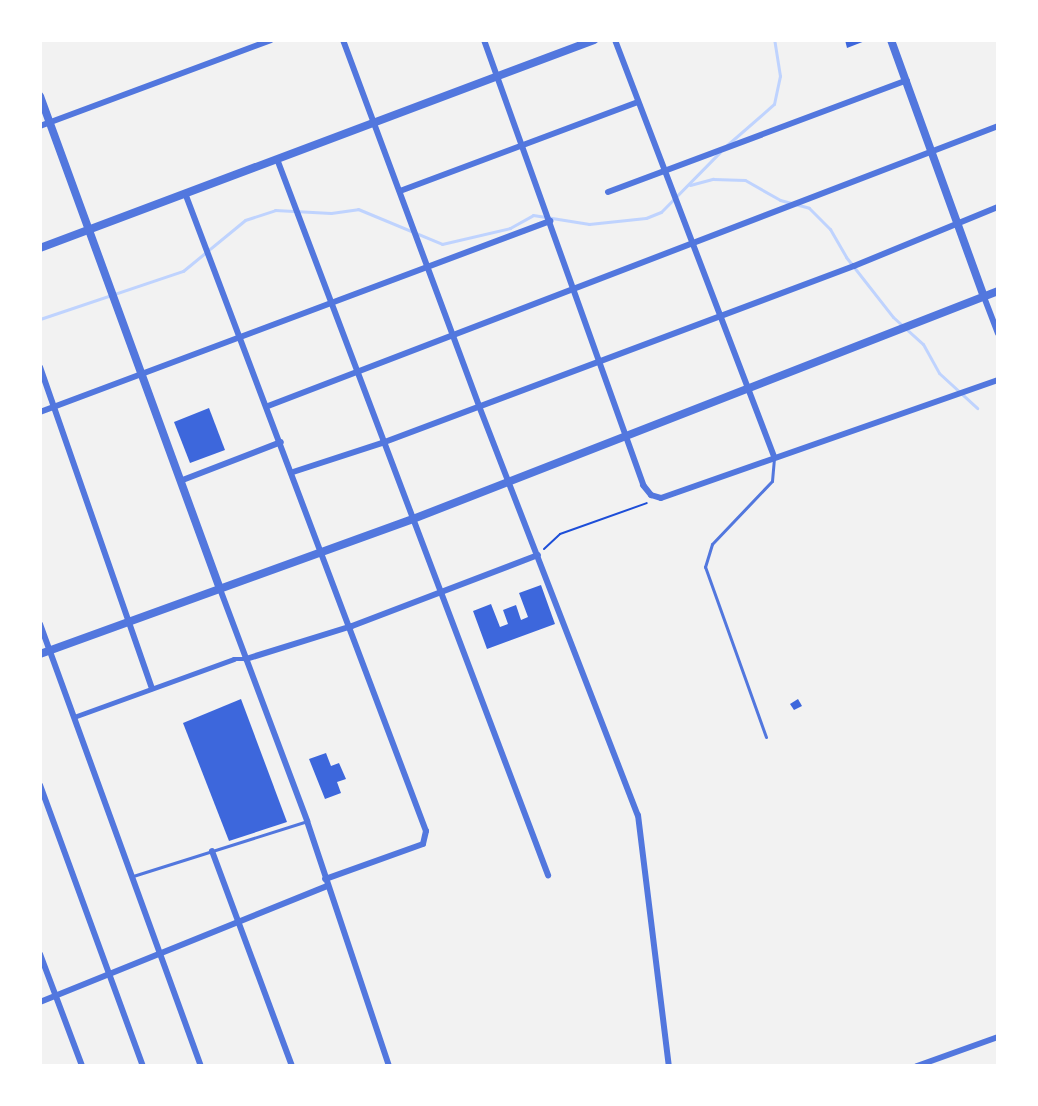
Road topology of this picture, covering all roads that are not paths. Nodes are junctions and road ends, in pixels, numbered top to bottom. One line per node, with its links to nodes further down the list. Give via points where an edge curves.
1 (271, 40): 12 (street)
2 (342, 40): 11 (street)
3 (484, 40): 7 (street)
4 (594, 40): 7 (street)
5 (615, 40): 10 (street)
6 (891, 40): 8 (street)
7 (498, 78): 11 (street); 15 (street)
8 (907, 80): 16 (street); 18 (street)
9 (40, 96): 12 (street)
10 (638, 102): 15 (street); 18 (street)
11 (374, 122): 17 (street); 19 (street)
12 (50, 123): 13 (street); 25 (street)
13 (40, 126)
14 (998, 126): 16 (street)
15 (522, 145): 19 (street); 23 (street)
16 (932, 152): 24 (street); 26 (street)
17 (277, 159): 21 (street); 32 (street)
18 (665, 171): 20 (street); 26 (street)
19 (400, 191): 28 (street)
20 (608, 192)
21 (185, 193): 25 (street); 35 (street)
22 (998, 207): 24 (street)
23 (550, 221): 28 (street); 29 (street)
24 (958, 224): 31 (street); 33 (street)
25 (87, 232): 27 (street); 40 (street)
26 (693, 245): 29 (street); 33 (street)
27 (40, 248)
28 (429, 267): 32 (street); 36 (street)
29 (573, 291): 36 (street); 37 (street)
30 (998, 291): 31 (street)
31 (984, 297): 34 (street); 42 (street)
32 (329, 303): 35 (street); 39 (street)
33 (719, 316): 37 (street); 42 (street)
34 (998, 333)
35 (240, 336): 40 (street); 43 (street)
36 (452, 336): 39 (street); 44 (street)
37 (600, 361): 44 (street); 47 (street)
38 (40, 367): 45 (street)
39 (356, 371): 43 (street); 49 (street)
40 (141, 374): 45 (street); 52 (street)
41 (998, 380): 50 (street)
42 (748, 387): 47 (street); 50 (street)
43 (268, 406): 48 (street)
44 (479, 406): 49 (street); 53 (street)
45 (55, 407): 46 (street); 59 (street)
46 (40, 412)
47 (627, 434): 50 (street, via 643,485 651,495 661,498); 53 (street)
48 (281, 442): 51 (street); 52 (street)
49 (382, 443): 51 (street); 54 (street)
50 (774, 456): 67 (lane, via 772,481 712,544 705,567)
51 (293, 472): 55 (street)
52 (180, 481): 57 (street)
53 (509, 481): 54 (street); 56 (street)
54 (413, 519): 55 (street); 58 (street)
55 (322, 550): 57 (street); 61 (street)
56 (538, 555): 58 (street); 87 (street, via 638,815)
57 (219, 589): 59 (street); 64 (street)
58 (440, 592): 61 (street); 71 (street)
59 (131, 621): 62 (street); 65 (street)
60 (40, 624): 62 (street)
61 (352, 626): 64 (street); 73 (street, via 426,831 423,844)
62 (50, 651): 63 (street); 66 (street)
63 (40, 654)
64 (246, 659): 65 (street, via 234,659); 69 (street)
65 (152, 688): 66 (street)
66 (74, 717): 72 (street)
67 (766, 737)
68 (40, 785): 78 (street)
69 (307, 821): 70 (lane); 73 (street)
70 (212, 850): 72 (lane); 75 (street)
71 (548, 875)
72 (133, 876): 76 (street)
73 (325, 879): 74 (street)
74 (327, 886): 75 (street); 86 (street)
75 (239, 922): 76 (street); 85 (street)
76 (160, 952): 78 (street); 84 (street)
77 (40, 954): 79 (street)
78 (110, 974): 79 (street); 83 (street)
79 (56, 995): 80 (street); 82 (street)
80 (40, 1002)
81 (998, 1037): 88 (street)
82 (82, 1065)
83 (143, 1065)
84 (201, 1065)
85 (292, 1065)
86 (388, 1065)
87 (669, 1065)
88 (917, 1065)

